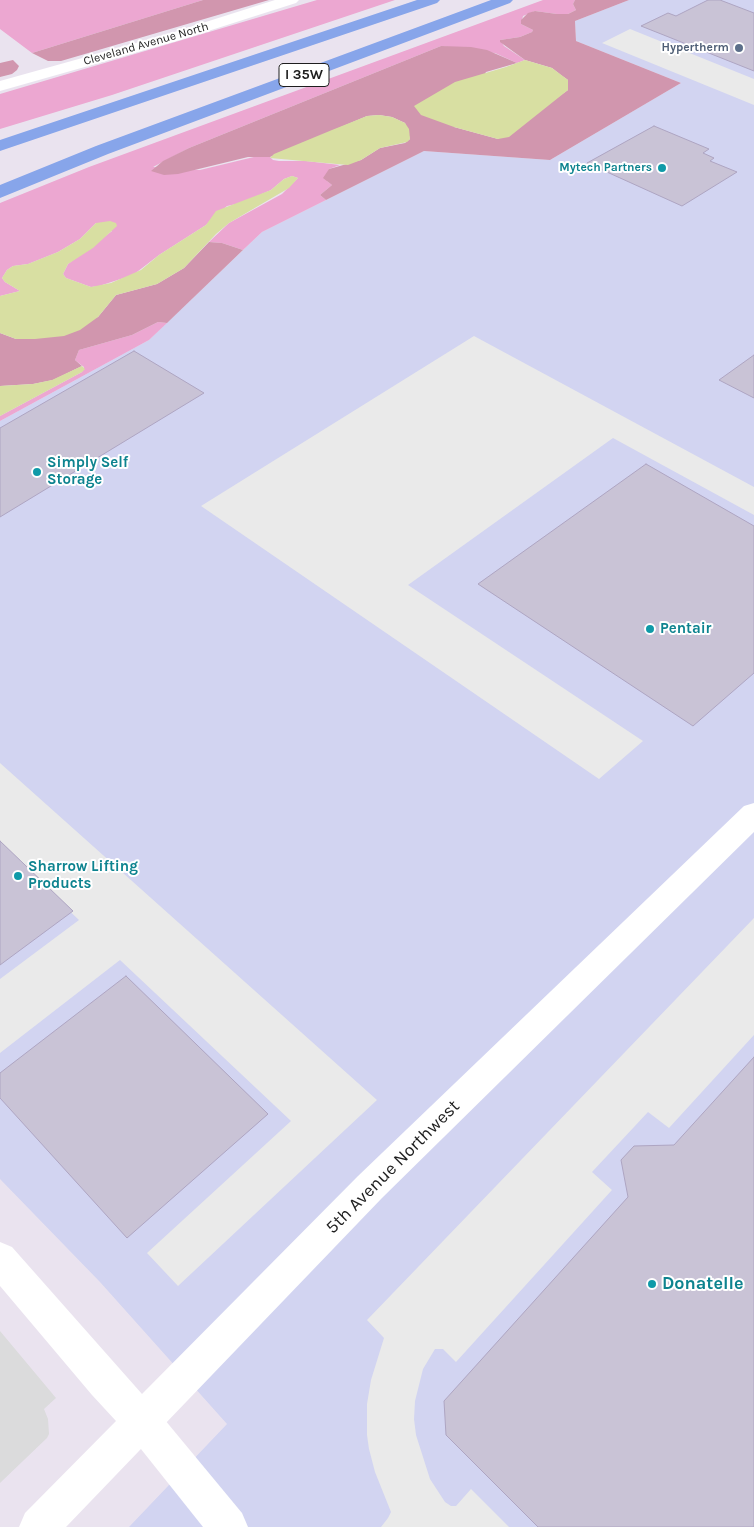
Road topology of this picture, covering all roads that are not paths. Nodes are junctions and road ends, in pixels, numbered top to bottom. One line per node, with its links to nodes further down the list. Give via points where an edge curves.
1 (291, 0): 4 (street, Cleveland Avenue North)
2 (432, 0): 5 (highway, I 35W)
3 (505, 0): 8 (highway, I 35W)
4 (0, 86)
5 (129, 103): 6 (highway); 7 (highway, I 35W)
6 (0, 133)
7 (0, 146)
8 (102, 150): 9 (highway, I 35W); 10 (highway)
9 (0, 185)
10 (0, 192)
11 (754, 814): 13 (street, 5th Avenue Northwest, via 370,1187)
12 (0, 1259): 13 (street)
13 (142, 1421): 14 (street, 5th Avenue Northwest); 15 (street)
14 (39, 1527)
15 (228, 1527)

